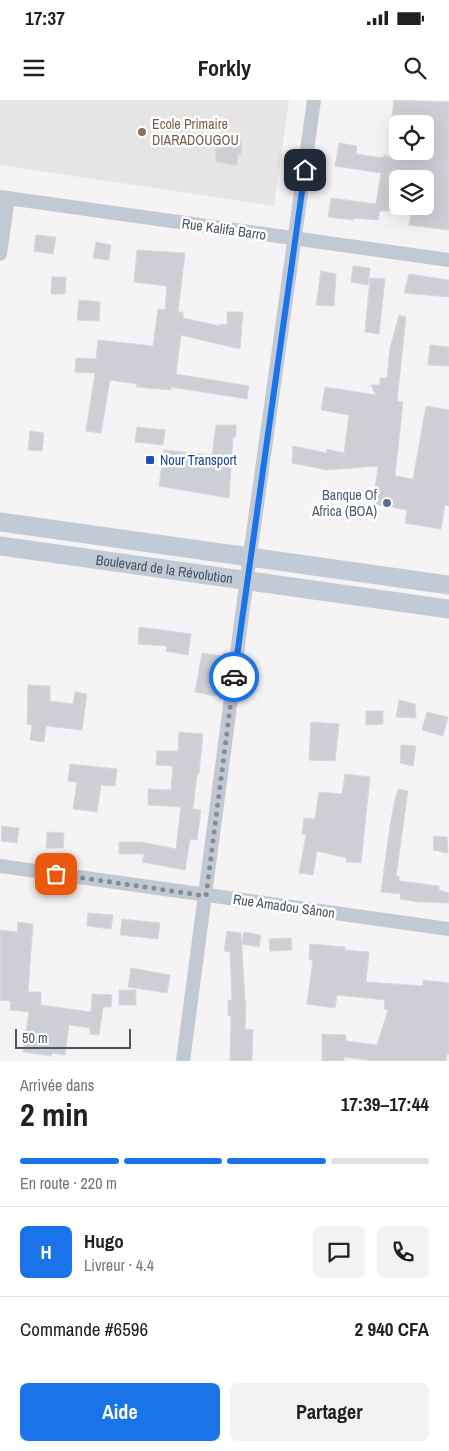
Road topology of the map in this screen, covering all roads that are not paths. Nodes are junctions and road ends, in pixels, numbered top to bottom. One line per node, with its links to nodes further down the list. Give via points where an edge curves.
1 (314, 100): 3 (street)
2 (4, 198): 3 (street, Rue Kalifa Barro); 4 (street)
3 (295, 239): 5 (street, Rue Kalifa Barro); 8 (street)
4 (0, 254)
5 (449, 260)
6 (0, 522): 8 (main road, Boulevard de la Révolution)
7 (0, 546): 9 (main road, Boulevard de la Révolution)
8 (250, 556): 9 (street); 10 (main road, Boulevard de la Révolution)
9 (247, 580): 11 (main road, Boulevard de la Révolution); 13 (street)
10 (449, 584)
11 (449, 609)
12 (0, 866): 13 (street, Rue Amadou Sânon)
13 (206, 896): 14 (street, Rue Amadou Sânon); 15 (street)
14 (449, 929)
15 (183, 1061)

